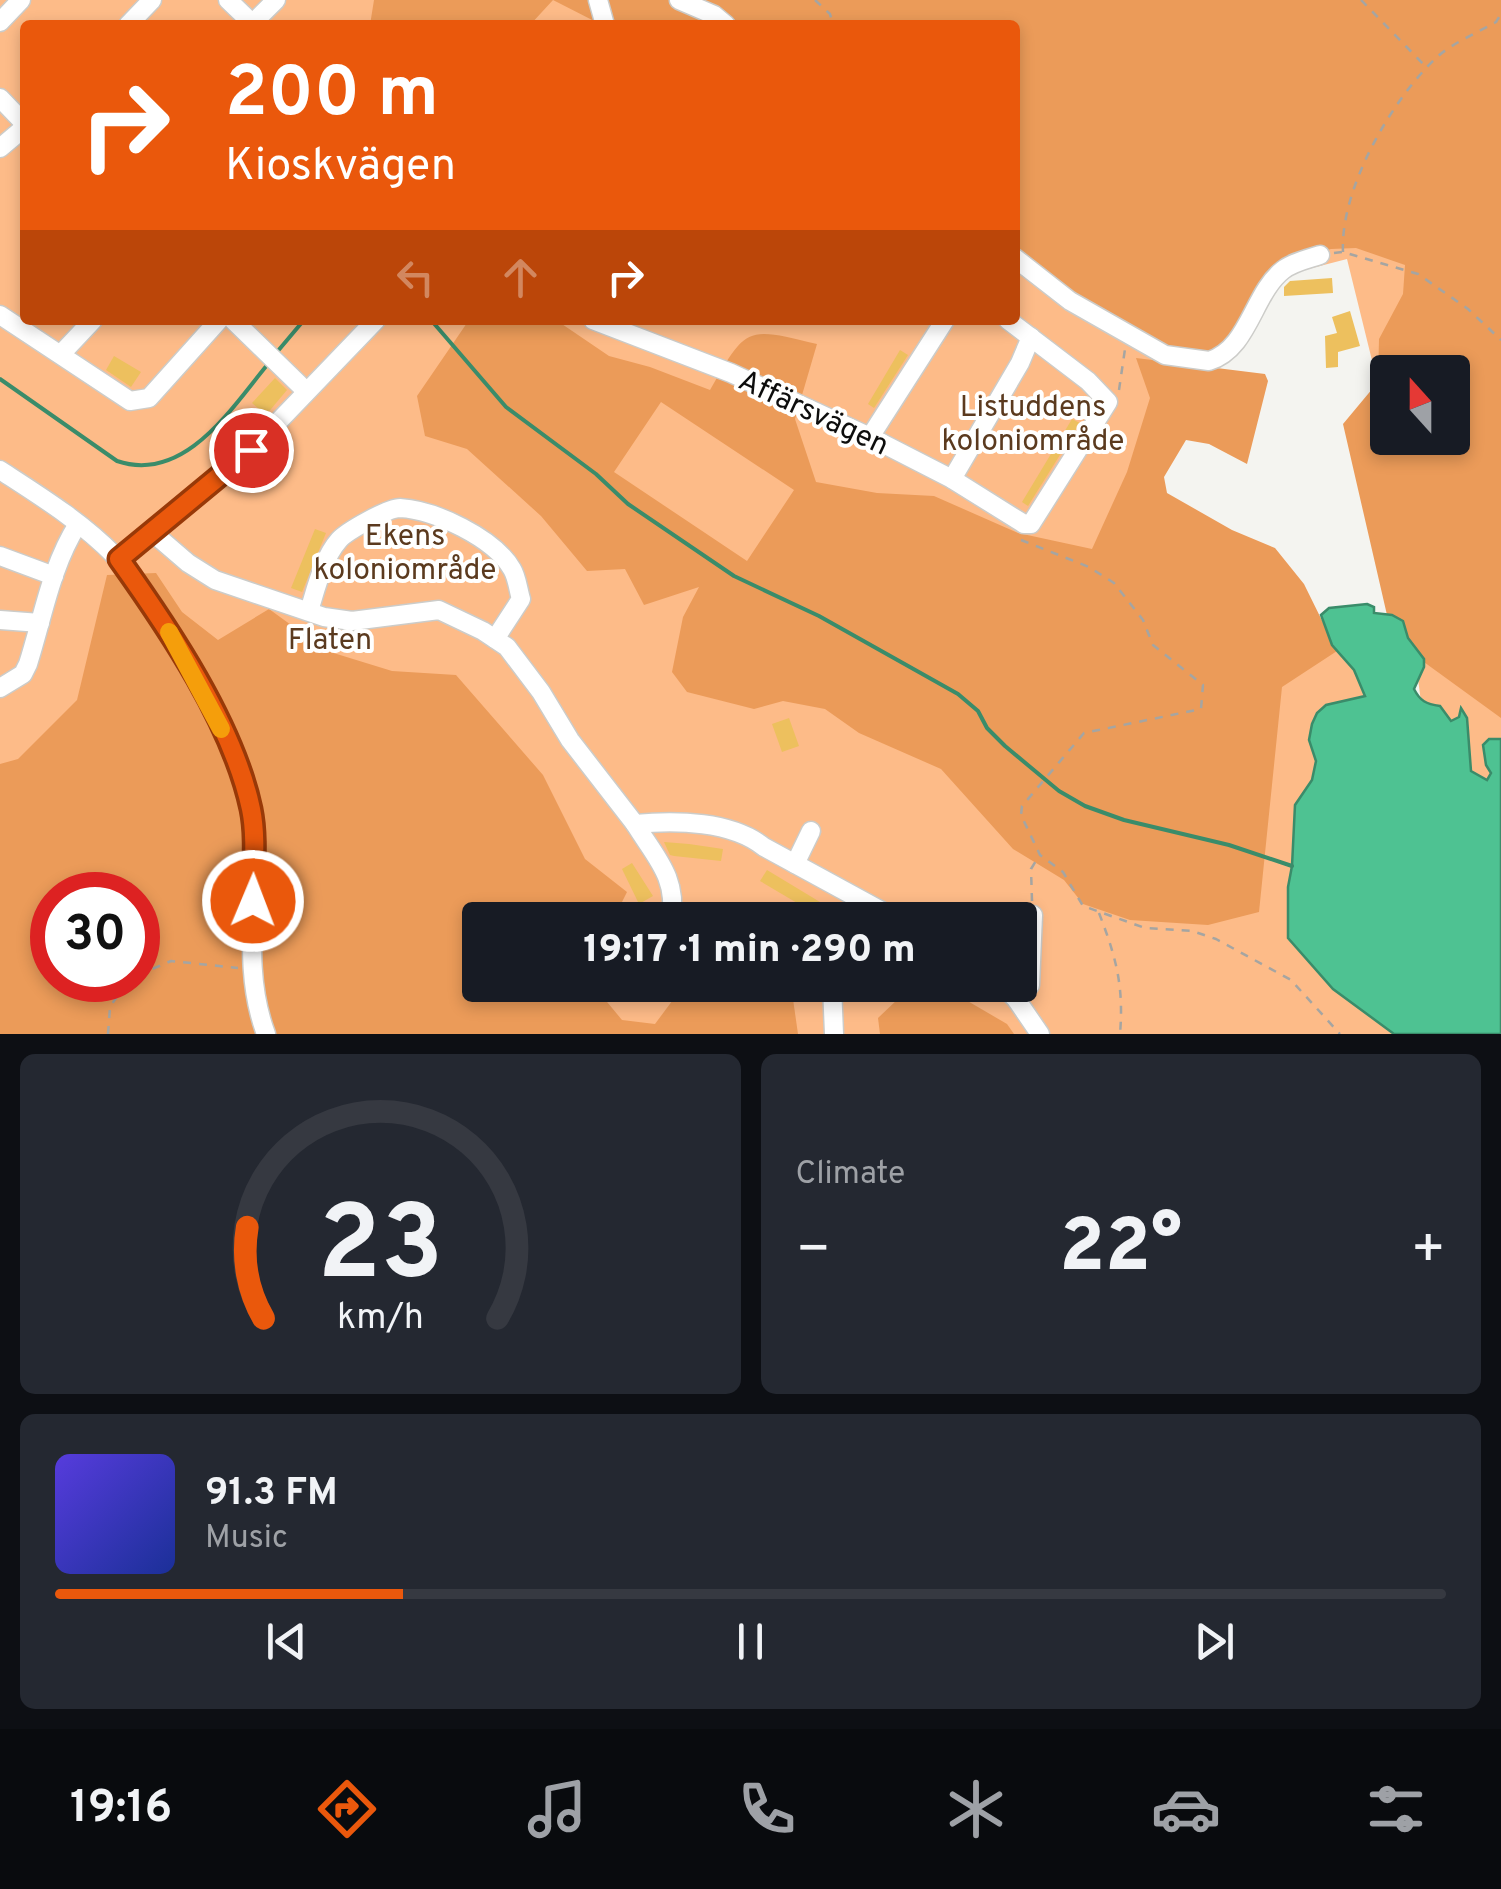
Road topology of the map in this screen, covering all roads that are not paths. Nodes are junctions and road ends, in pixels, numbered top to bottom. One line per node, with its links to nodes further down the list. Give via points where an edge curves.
1 (20, 0): 10 (street)
2 (152, 0): 6 (street)
3 (228, 0): 7 (street)
4 (276, 0): 8 (street)
5 (679, 0): 9 (street)
6 (133, 20)
7 (249, 20)
8 (257, 20)
9 (719, 20)
10 (0, 22)
11 (0, 98): 12 (street)
12 (20, 120)
13 (20, 130): 14 (street)
14 (0, 148)
15 (1320, 256): 16 (street, via 1283,270 1216,359 1166,355 1070,301)
16 (1020, 262)
17 (0, 315): 26 (street)
18 (88, 325): 26 (street)
19 (215, 325): 26 (street, via 138,402)
20 (238, 325): 27 (street)
21 (371, 325): 27 (street)
22 (606, 325): 28 (street, Affärsvägen, via 731,373)
23 (942, 325): 28 (street)
24 (1016, 325): 25 (street)
25 (1032, 336): 30 (street); 30 (street, Affärsvägen, via 1108,402 1032,524)
26 (62, 353)
27 (306, 391): 32 (street, via 251,450)
28 (870, 438): 30 (street, Affärsvägen)
29 (0, 470): 31 (street)
30 (952, 479)
31 (78, 524): 34 (street); 35 (street)
32 (152, 532): 34 (street); 36 (street, via 215,580)
33 (0, 556): 35 (street)
34 (119, 559): 48 (street, via 196,679 242,777 252,813 253,992)
35 (54, 576): 38 (street)
36 (310, 611): 39 (street, via 352,621 440,610); 39 (street, via 339,540 398,508 469,530 513,571 521,598)
37 (0, 620): 38 (street)
38 (40, 623): 40 (street, via 23,674)
39 (495, 639): 41 (street)
40 (0, 688)
41 (635, 824): 43 (street, via 748,834); 44 (street, via 669,880)
42 (810, 830): 43 (street)
43 (795, 864): 45 (street)
44 (674, 902)
45 (851, 902)
46 (833, 1002): 49 (street)
47 (1018, 1002): 50 (street)
48 (266, 1034)
49 (834, 1034)
50 (1040, 1034)

